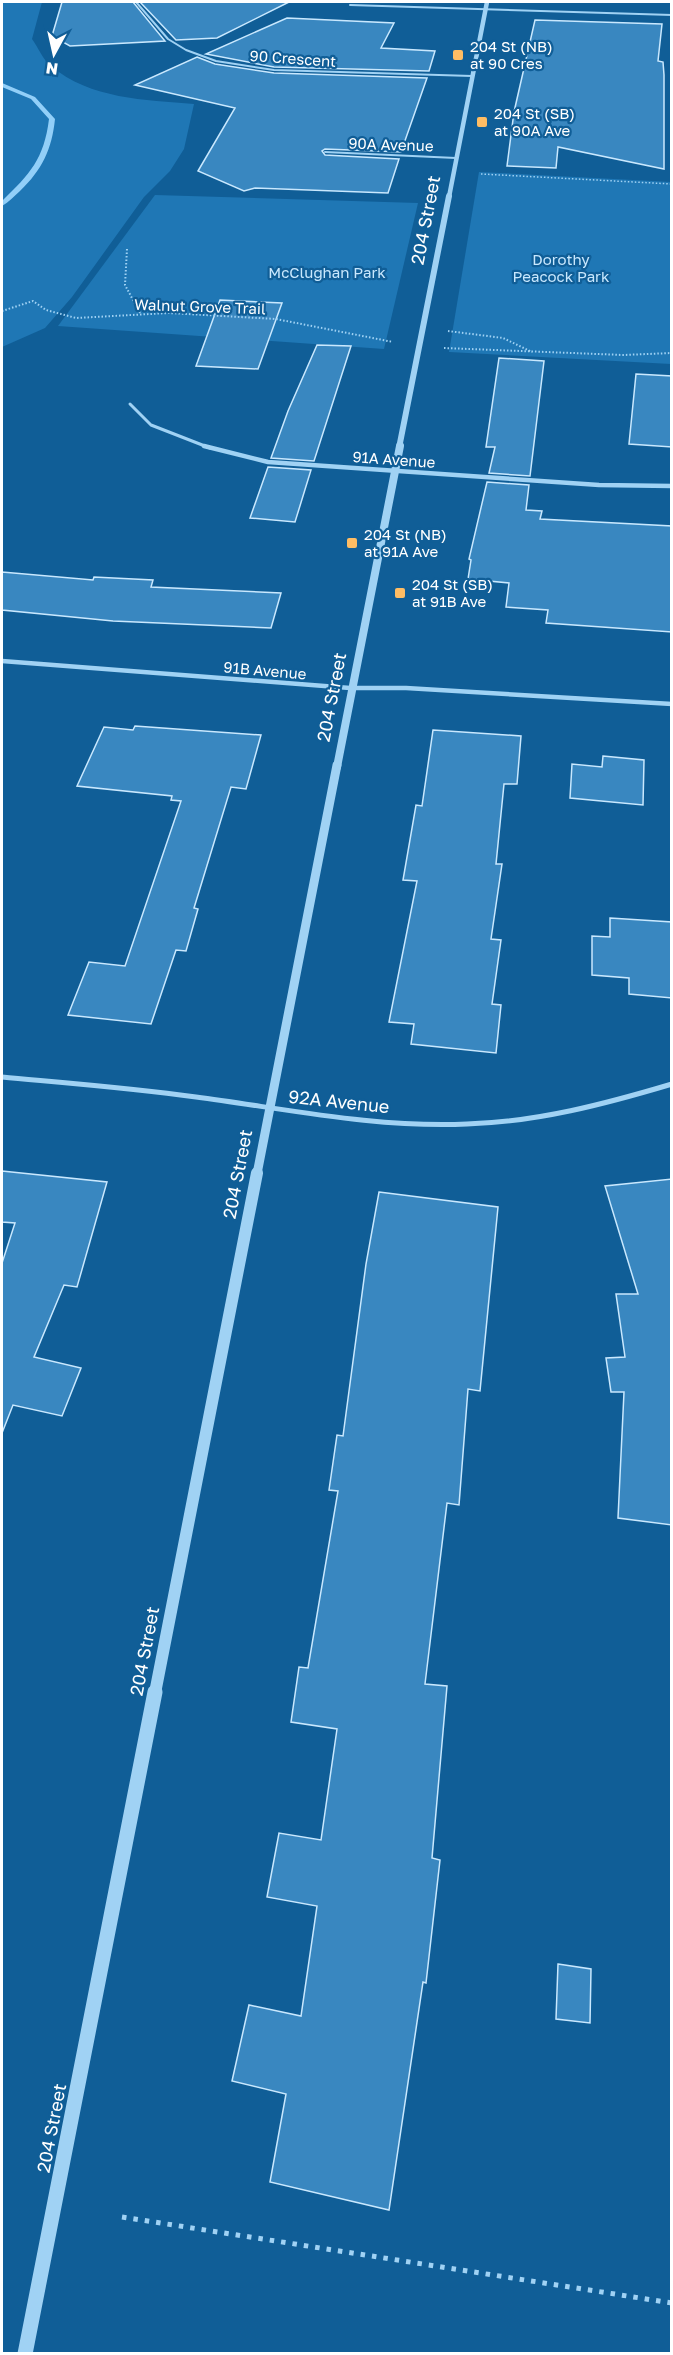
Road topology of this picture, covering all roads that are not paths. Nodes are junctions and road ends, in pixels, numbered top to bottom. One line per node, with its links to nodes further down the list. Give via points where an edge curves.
1 (136, 2): 6 (street, 90 Crescent, via 168,39 216,61 274,70)
2 (487, 2): 4 (street, 204 Street)
3 (350, 5): 4 (street)
4 (485, 9): 5 (street); 6 (street, 204 Street)
5 (672, 15)
6 (472, 76): 8 (street, 204 Street)
7 (325, 152): 8 (street, 90A Avenue)
8 (456, 158): 10 (street, 204 Street)
9 (130, 404): 10 (street, 91A Avenue, via 142,420 169,433 239,456 268,462)
10 (394, 471): 11 (street, 91A Avenue); 13 (street, 204 Street)
11 (672, 486)
12 (2, 661): 13 (street, 91B Avenue)
13 (351, 688): 14 (street, 91B Avenue); 17 (street, 204 Street)
14 (672, 704)
15 (2, 1077): 17 (street, 92A Avenue)
16 (672, 1084): 17 (street, 92A Avenue, via 566,1113 509,1121 440,1125 347,1120)
17 (268, 1108): 18 (street, 204 Street)
18 (25, 2354)

